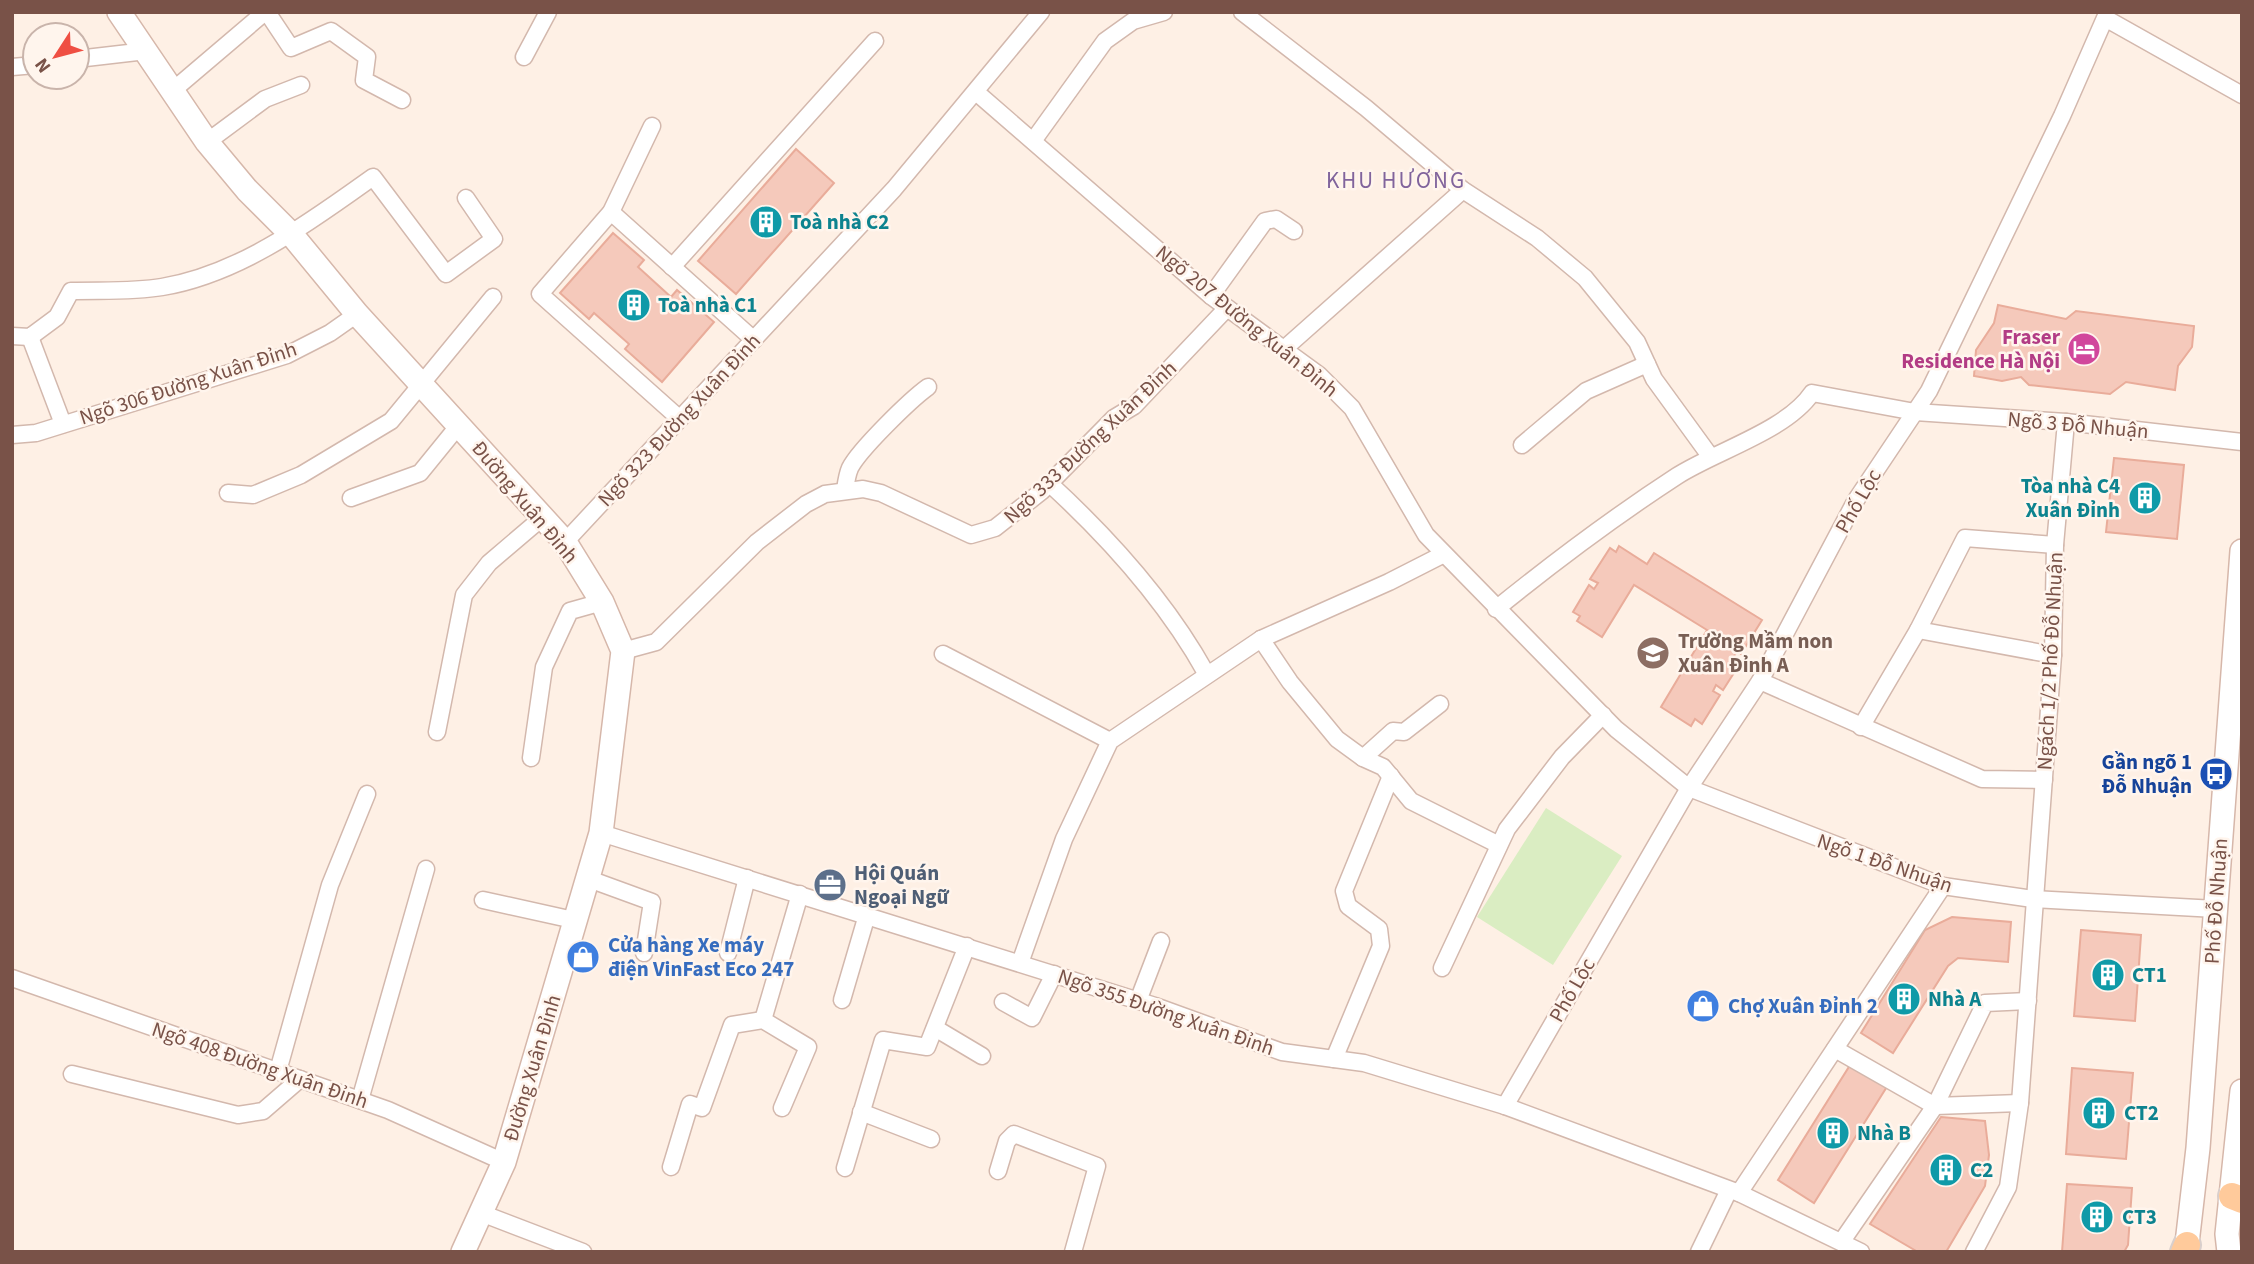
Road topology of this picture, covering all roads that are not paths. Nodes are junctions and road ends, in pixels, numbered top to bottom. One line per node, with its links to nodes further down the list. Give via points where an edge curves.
1 (119, 12): 9 (street, Đường Xuân Đỉnh)
2 (266, 12): 13 (street); 16 (street, via 291,48 331,30 367,57 364,79)
3 (548, 12): 11 (street)
4 (1041, 12): 14 (street, Ngõ 323 Đường Xuân Đỉnh)
5 (1164, 12): 18 (street, via 1133,20 1105,41)
6 (1242, 12): 20 (street)
7 (2106, 15): 15 (street, Phố Lộc); 37 (street, Phố Lộc, via 2062,116)
8 (875, 41): 25 (street)
9 (146, 51): 10 (street); 13 (street, Đường Xuân Đỉnh)
10 (91, 57)
11 (524, 57)
12 (301, 85): 19 (street, via 265,99)
13 (171, 92): 19 (street, Đường Xuân Đỉnh)
14 (976, 92): 18 (street, Ngõ 207 Đường Xuân Đỉnh); 32 (street, Ngõ 323 Đường Xuân Đỉnh, via 894,189)
15 (2242, 95)
16 (402, 100)
17 (652, 126): 22 (street)
18 (1033, 141): 26 (street, Ngõ 207 Đường Xuân Đỉnh)
19 (207, 142): 24 (street, Đường Xuân Đỉnh)
20 (1463, 190): 33 (street); 34 (street, via 1537,238 1585,278 1637,342)
21 (466, 198): 24 (street, via 494,239 446,274 373,177)
22 (611, 212): 25 (street); 38 (street, via 540,294)
23 (1294, 231): 26 (street, via 1276,219 1265,221)
24 (292, 235): 29 (street, Đường Xuân Đỉnh); 31 (street, via 212,275 160,288 71,291 57,317)
25 (673, 267): 32 (street)
26 (1210, 296): 28 (street, Ngõ 207 Đường Xuân Đỉnh)
27 (493, 297): 35 (street)
28 (1227, 307): 33 (street, Ngõ 207 Đường Xuân Đỉnh); 46 (street, Ngõ 333 Đường Xuân Đỉnh, via 1149,391 1114,418)
29 (357, 314): 35 (street, Đường Xuân Đỉnh); 40 (street, Ngõ 306 Đường Xuân Đỉnh, via 287,355)
30 (12, 336): 31 (street)
31 (30, 337): 40 (street)
32 (754, 340): 38 (street, Ngõ 323 Đường Xuân Đỉnh)
33 (1284, 349): 54 (street, Ngõ 207 Đường Xuân Đỉnh, via 1352,408 1426,535)
34 (1647, 364): 44 (street, via 1586,391); 45 (street)
35 (423, 384): 41 (street, Đường Xuân Đỉnh); 48 (street, via 391,421 300,475 253,495)
36 (928, 387): 47 (street, via 856,459)
37 (1915, 412): 39 (street, Ngõ 3 Đỗ Nhuận); 45 (street, Ngõ 3 Đỗ Nhuận, via 1812,393 1781,421); 63 (street, Phố Lộc, via 1856,500)
38 (680, 419): 51 (street, Ngõ 323 Đường Xuân Đỉnh)
39 (2066, 422): 43 (street, Ngõ 3 Đỗ Nhuận); 52 (street, Ngách 1/2 Phố Đỗ Nhuận)
40 (63, 424): 42 (street, Ngõ 306 Đường Xuân Đỉnh)
41 (459, 425): 49 (street, via 420,473); 50 (street, Đường Xuân Đỉnh)
42 (12, 435)
43 (2242, 443)
44 (1522, 445)
45 (1710, 456): 56 (street, via 1552,564)
46 (1050, 484): 47 (street, Ngõ 333 Đường Xuân Đỉnh, via 979,536 881,493); 62 (street, via 1133,568 1185,635)
47 (845, 490): 59 (street, Ngõ 333 Đường Xuân Đỉnh, via 806,504 757,542 656,642)
48 (228, 493)
49 (351, 498)
50 (543, 517): 51 (street, Đường Xuân Đỉnh); 67 (street, via 489,563 464,595)
51 (565, 542): 55 (street, Đường Xuân Đỉnh)
52 (2055, 545): 57 (street, via 1965,538); 61 (street, Ngách 1/2 Phố Đỗ Nhuận)
53 (2242, 551): 84 (street, Phố Đỗ Nhuận)
54 (1444, 554): 56 (street, Ngõ 207 Đường Xuân Đỉnh); 58 (street)
55 (602, 602): 59 (street, Đường Xuân Đỉnh); 69 (street, via 570,611 555,639 544,667)
56 (1496, 610): 65 (street, Ngõ 207 Đường Xuân Đỉnh)
57 (1918, 630): 61 (street); 66 (street)
58 (1261, 639): 62 (street); 70 (street, via 1337,739)
59 (624, 651): 75 (street, Đường Xuân Đỉnh)
60 (943, 654): 68 (street)
61 (2053, 655): 72 (street, Ngách 1/2 Phố Đỗ Nhuận)
62 (1206, 674): 68 (street)
63 (1760, 681): 66 (street); 73 (street, Phố Lộc)
64 (1440, 704): 70 (street, via 1404,732 1393,731)
65 (1603, 715): 73 (street, Ngõ 207 Đường Xuân Đỉnh); 76 (street, via 1562,757)
66 (1861, 727): 72 (street, via 1982,779)
67 (437, 732)
68 (1110, 741): 91 (street, via 1064,839)
69 (531, 758)
70 (1363, 758): 71 (street, via 1384,767)
71 (1391, 776): 76 (street, via 1411,801); 103 (street, via 1344,891 1348,906 1378,929 1381,946)
72 (2044, 780): 82 (street, Ngách 1/2 Phố Đỗ Nhuận)
73 (1689, 788): 80 (street, Ngõ 1 Đỗ Nhuận); 110 (street, Phố Lộc)
74 (367, 794): 104 (street, via 330,885)
75 (601, 833): 78 (street, Ngõ 355 Đường Xuân Đỉnh); 79 (street, Đường Xuân Đỉnh)
76 (1499, 845): 92 (street)
77 (426, 869): 108 (street)
78 (747, 878): 81 (street, Ngõ 355 Đường Xuân Đỉnh); 90 (street)
79 (589, 879): 86 (street, Đường Xuân Đỉnh); 89 (street, via 652,902)
80 (1943, 886): 82 (street, Ngõ 1 Đỗ Nhuận); 101 (street)
81 (800, 894): 85 (street, Ngõ 355 Đường Xuân Đỉnh); 99 (street)
82 (2033, 899): 84 (street, Ngõ 1 Đỗ Nhuận); 97 (street, Ngách 1/2 Phố Đỗ Nhuận)
83 (483, 901): 86 (street)
84 (2216, 909): 123 (street, Phố Đỗ Nhuận)
85 (867, 915): 88 (street, Ngõ 355 Đường Xuân Đỉnh); 95 (street)
86 (578, 921): 115 (street, Đường Xuân Đỉnh)
87 (1161, 941): 96 (street)
88 (967, 946): 91 (street, Ngõ 355 Đường Xuân Đỉnh); 100 (street)
89 (644, 953)
90 (728, 953)
91 (1020, 963): 93 (street, Ngõ 355 Đường Xuân Đỉnh)
92 (1442, 968)
93 (1054, 974): 96 (street, Ngõ 355 Đường Xuân Đỉnh); 98 (street, via 1032,1018)
94 (12, 978): 104 (street, Ngõ 408 Đường Xuân Đỉnh)
95 (842, 1000)
96 (1138, 1001): 103 (street, Ngõ 355 Đường Xuân Đỉnh, via 1282,1052)
97 (2028, 1001): 109 (street, Ngách 1/2 Phố Đỗ Nhuận); 111 (street, via 1985,1003)
98 (1003, 1002)
99 (763, 1020): 112 (street, via 808,1048); 116 (street, via 732,1025 702,1108 690,1104)
100 (935, 1028): 102 (street); 113 (street, via 927,1047 883,1040)
101 (1835, 1049): 111 (street); 119 (street)
102 (982, 1056)
103 (1334, 1059): 110 (street, Ngõ 355 Đường Xuân Đỉnh, via 1364,1063)
104 (278, 1071): 106 (street, Ngõ 408 Đường Xuân Đỉnh)
105 (72, 1074): 106 (street, via 238,1115 263,1111)
106 (300, 1079): 108 (street, Ngõ 408 Đường Xuân Đỉnh)
107 (2242, 1091): 120 (street)
108 (360, 1100): 115 (street, Ngõ 408 Đường Xuân Đỉnh)
109 (2020, 1103): 111 (street); 129 (street, Ngách 1/2 Phố Đỗ Nhuận, via 2008,1187)
110 (1505, 1106): 119 (street, Ngõ 355 Đường Xuân Đỉnh)
111 (1935, 1106): 122 (street)
112 (782, 1108)
113 (861, 1112): 114 (street); 117 (street)
114 (931, 1139)
115 (504, 1161): 121 (street, Đường Xuân Đỉnh)
116 (671, 1167)
117 (845, 1168)
118 (998, 1171): 126 (street, via 1007,1141 1014,1134 1097,1166)
119 (1734, 1191): 122 (street, Ngõ 355 Đường Xuân Đỉnh); 127 (street)
120 (2237, 1198): 130 (street, via 2227,1234)
121 (481, 1213): 124 (street, Đường Xuân Đỉnh); 125 (street)
122 (1842, 1241): 128 (street, Ngõ 355 Đường Xuân Đỉnh)
123 (2186, 1250)
124 (463, 1252)
125 (583, 1252)
126 (1073, 1252)
127 (1699, 1252)
128 (1861, 1252)
129 (1975, 1252)
130 (2229, 1252)

